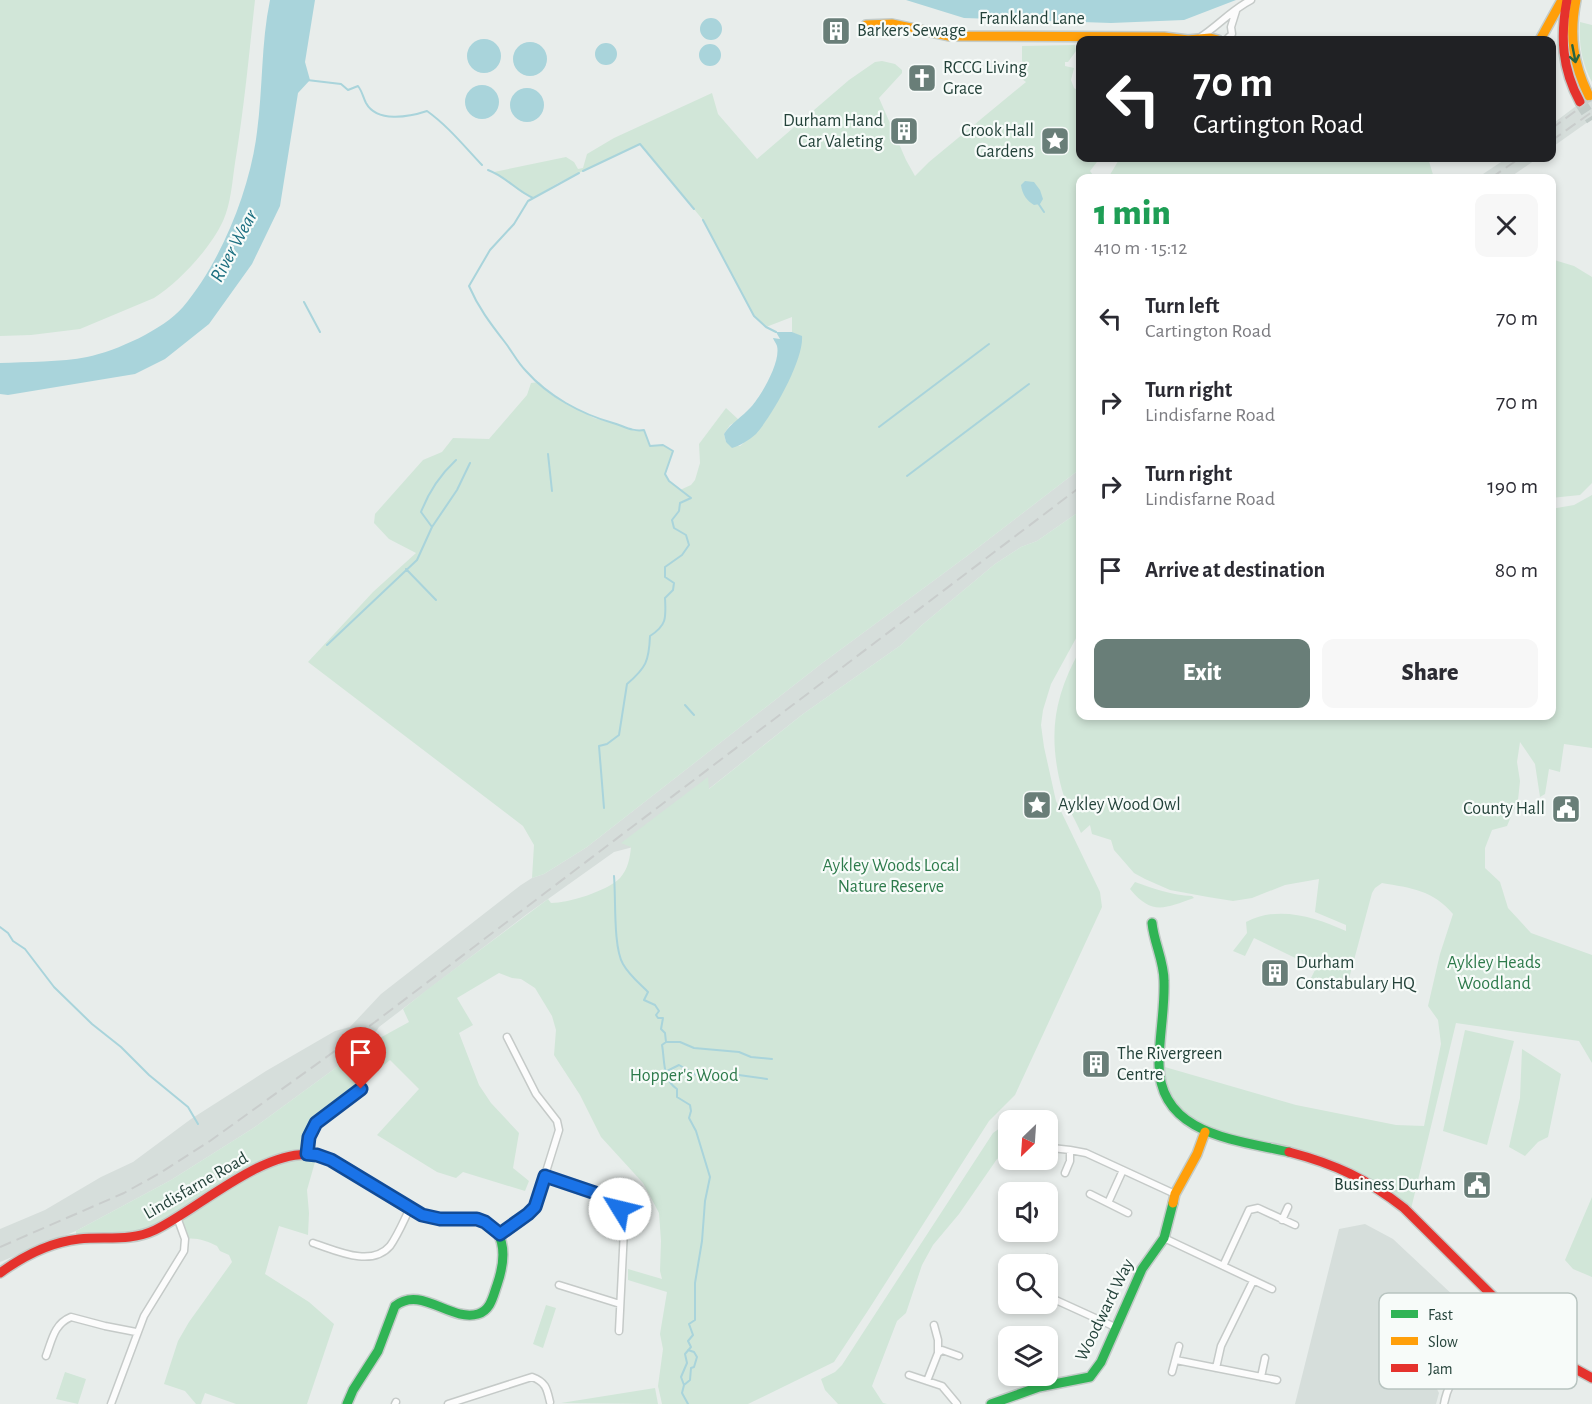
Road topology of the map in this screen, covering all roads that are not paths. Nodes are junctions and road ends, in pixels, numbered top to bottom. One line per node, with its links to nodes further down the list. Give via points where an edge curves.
1 (1251, 0): 4 (street)
2 (1564, 0): 10 (main road); 13 (main road, via 1562,59)
3 (1576, 0): 12 (main road, one-way to 12, via 1572,46)
4 (1236, 10): 5 (street); 7 (street)
5 (1219, 23): 7 (street); 8 (street)
6 (866, 25): 11 (main road, Frankland Lane, via 892,24 949,36)
7 (1231, 27): 9 (street)
8 (1215, 36)
9 (1229, 36)
10 (1542, 36)
11 (1076, 37)
12 (1589, 96)
13 (1580, 102)
14 (1152, 923): 17 (main road, via 1165,984 1158,1060 1160,1081 1167,1101 1179,1115)
15 (507, 1037): 23 (street, via 536,1094 557,1121 558,1139)
16 (361, 1089): 20 (street, via 316,1123)
17 (1205, 1132): 25 (main road, Woodward Way); 41 (main road, via 1340,1167 1382,1190)
18 (1058, 1149): 19 (street)
19 (1070, 1150): 21 (street); 22 (street)
20 (307, 1154): 28 (main road, Lindisfarne Road, via 331,1160); 30 (main road, Lindisfarne Road, via 267,1164)
21 (1123, 1170): 25 (street); 26 (street)
22 (1065, 1173)
23 (545, 1176): 33 (street, via 535,1207); 43 (street, via 607,1197 620,1209 624,1230)
24 (1090, 1194): 26 (street)
25 (1175, 1194): 34 (main road, Woodward Way)
26 (1108, 1203): 29 (street)
27 (1288, 1207): 31 (street)
28 (410, 1208): 33 (main road, Lindisfarne Road, via 430,1218 477,1219); 35 (street, via 390,1245 375,1255 358,1257)
29 (1128, 1213)
30 (177, 1217): 37 (main road, Lindisfarne Road, via 130,1238 62,1243); 47 (street, via 185,1239 184,1251)
31 (1282, 1220): 32 (street); 36 (street, via 1258,1208 1249,1210)
32 (1295, 1225)
33 (500, 1234): 65 (main road, via 505,1258 488,1308 467,1315 412,1298 400,1301 371,1364)
34 (1164, 1238): 36 (street); 45 (main road, Woodward Way, via 1142,1269)
35 (313, 1243)
36 (1223, 1266): 38 (street)
37 (0, 1273)
38 (1253, 1281): 40 (street); 54 (street, via 1221,1346)
39 (559, 1285): 43 (street)
40 (1272, 1289)
41 (1490, 1293)
42 (1058, 1301): 45 (street)
43 (620, 1304): 46 (street)
44 (934, 1325): 49 (street)
45 (1115, 1327): 68 (main road, Woodward Way, via 1101,1362 1090,1377 1039,1387)
46 (619, 1331)
47 (136, 1332): 50 (street, via 71,1317 57,1327); 64 (street)
48 (1179, 1347): 53 (street)
49 (938, 1353): 51 (street, via 942,1350); 61 (street)
50 (46, 1356)
51 (958, 1356)
52 (1265, 1359): 58 (street)
53 (1176, 1360): 54 (street); 56 (street)
54 (1216, 1368): 58 (street)
55 (1577, 1369): 59 (main road)
56 (1172, 1372)
57 (909, 1375): 61 (street)
58 (1261, 1377): 60 (street)
59 (1592, 1378)
60 (1277, 1380)
61 (927, 1381): 67 (street, via 942,1386)
62 (1448, 1389): 69 (street)
63 (550, 1402): 66 (street, via 547,1386 532,1377)
64 (111, 1404)
65 (347, 1404)
66 (448, 1404)
67 (957, 1404)
68 (990, 1404)
69 (1444, 1404)

